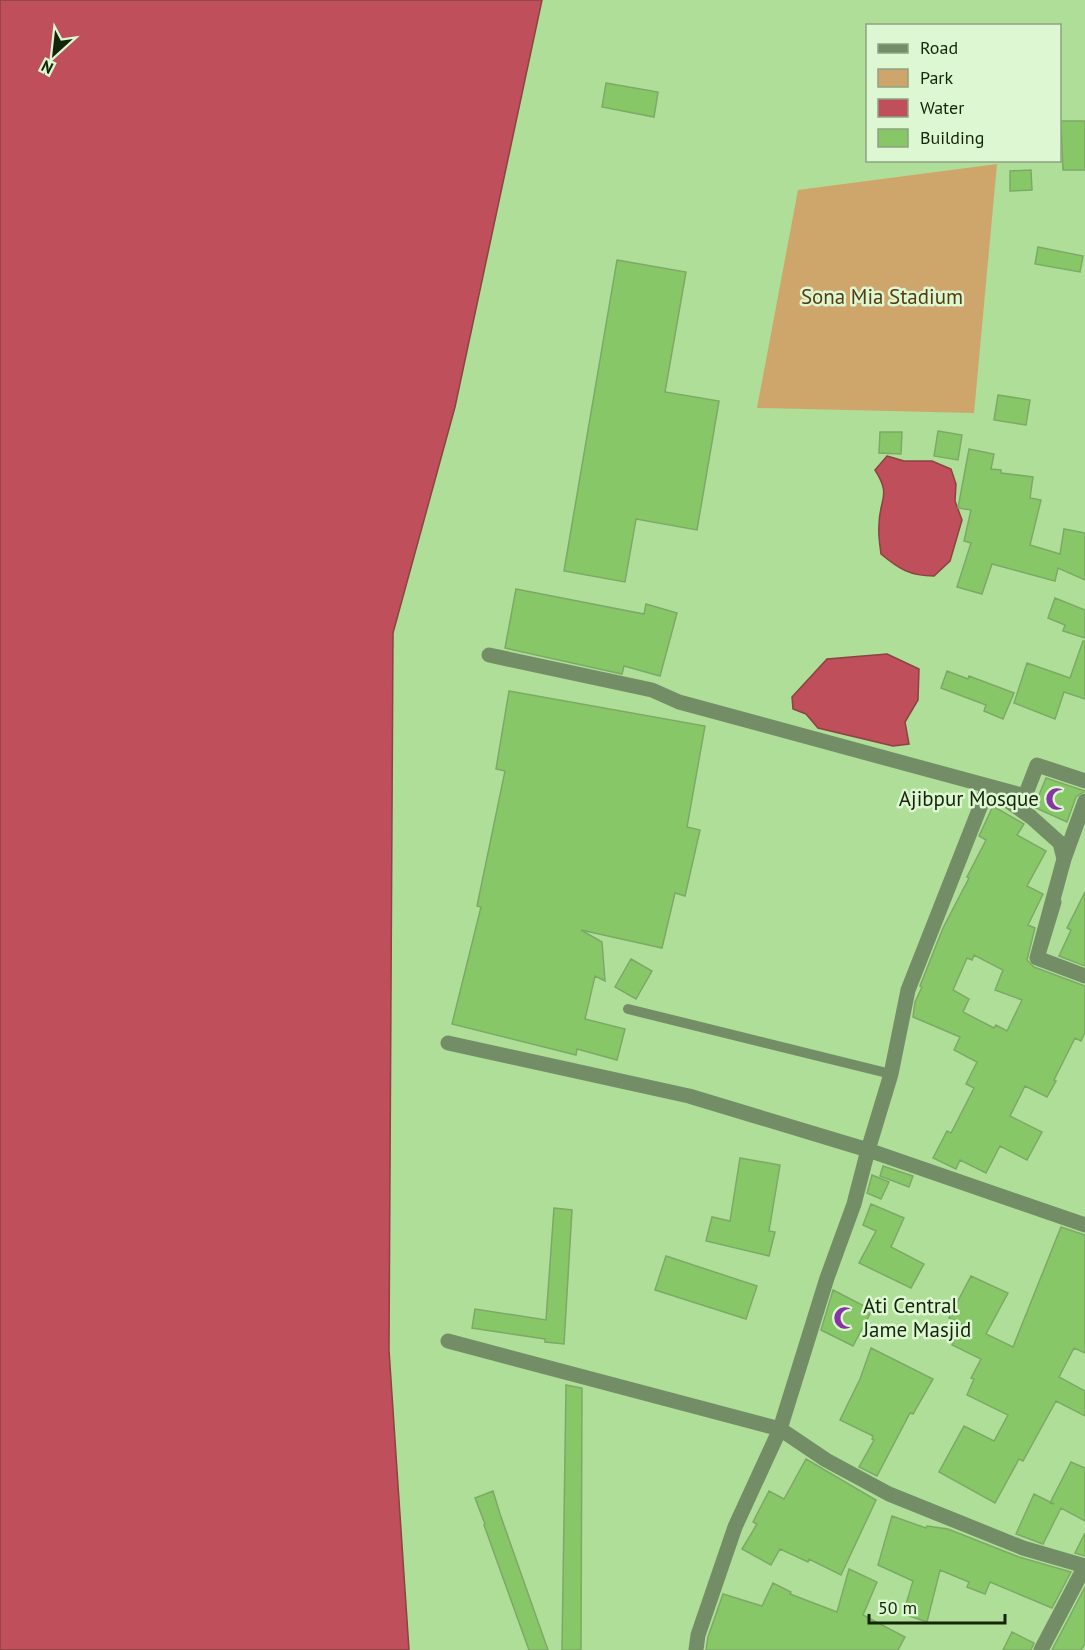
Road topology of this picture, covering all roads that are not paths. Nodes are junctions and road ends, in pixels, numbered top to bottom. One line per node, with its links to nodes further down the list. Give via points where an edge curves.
1 (489, 655): 3 (street, via 652,690 679,702)
2 (1085, 781): 3 (street, via 1037,765 1025,796)
3 (988, 787): 5 (street, via 1060,843); 9 (street, via 908,990)
4 (1085, 801): 5 (street)
5 (1064, 859): 6 (street, via 1037,958)
6 (1085, 976)
7 (628, 1010): 9 (lane)
8 (448, 1043): 10 (street, via 689,1096)
9 (891, 1074): 10 (street)
10 (868, 1150): 11 (street); 13 (street)
11 (1085, 1225)
12 (448, 1341): 13 (street)
13 (780, 1429): 14 (street, via 826,1460 889,1494 1023,1548); 15 (street, via 735,1527)
14 (1085, 1566): 16 (street)
15 (696, 1650)
16 (1041, 1650)

